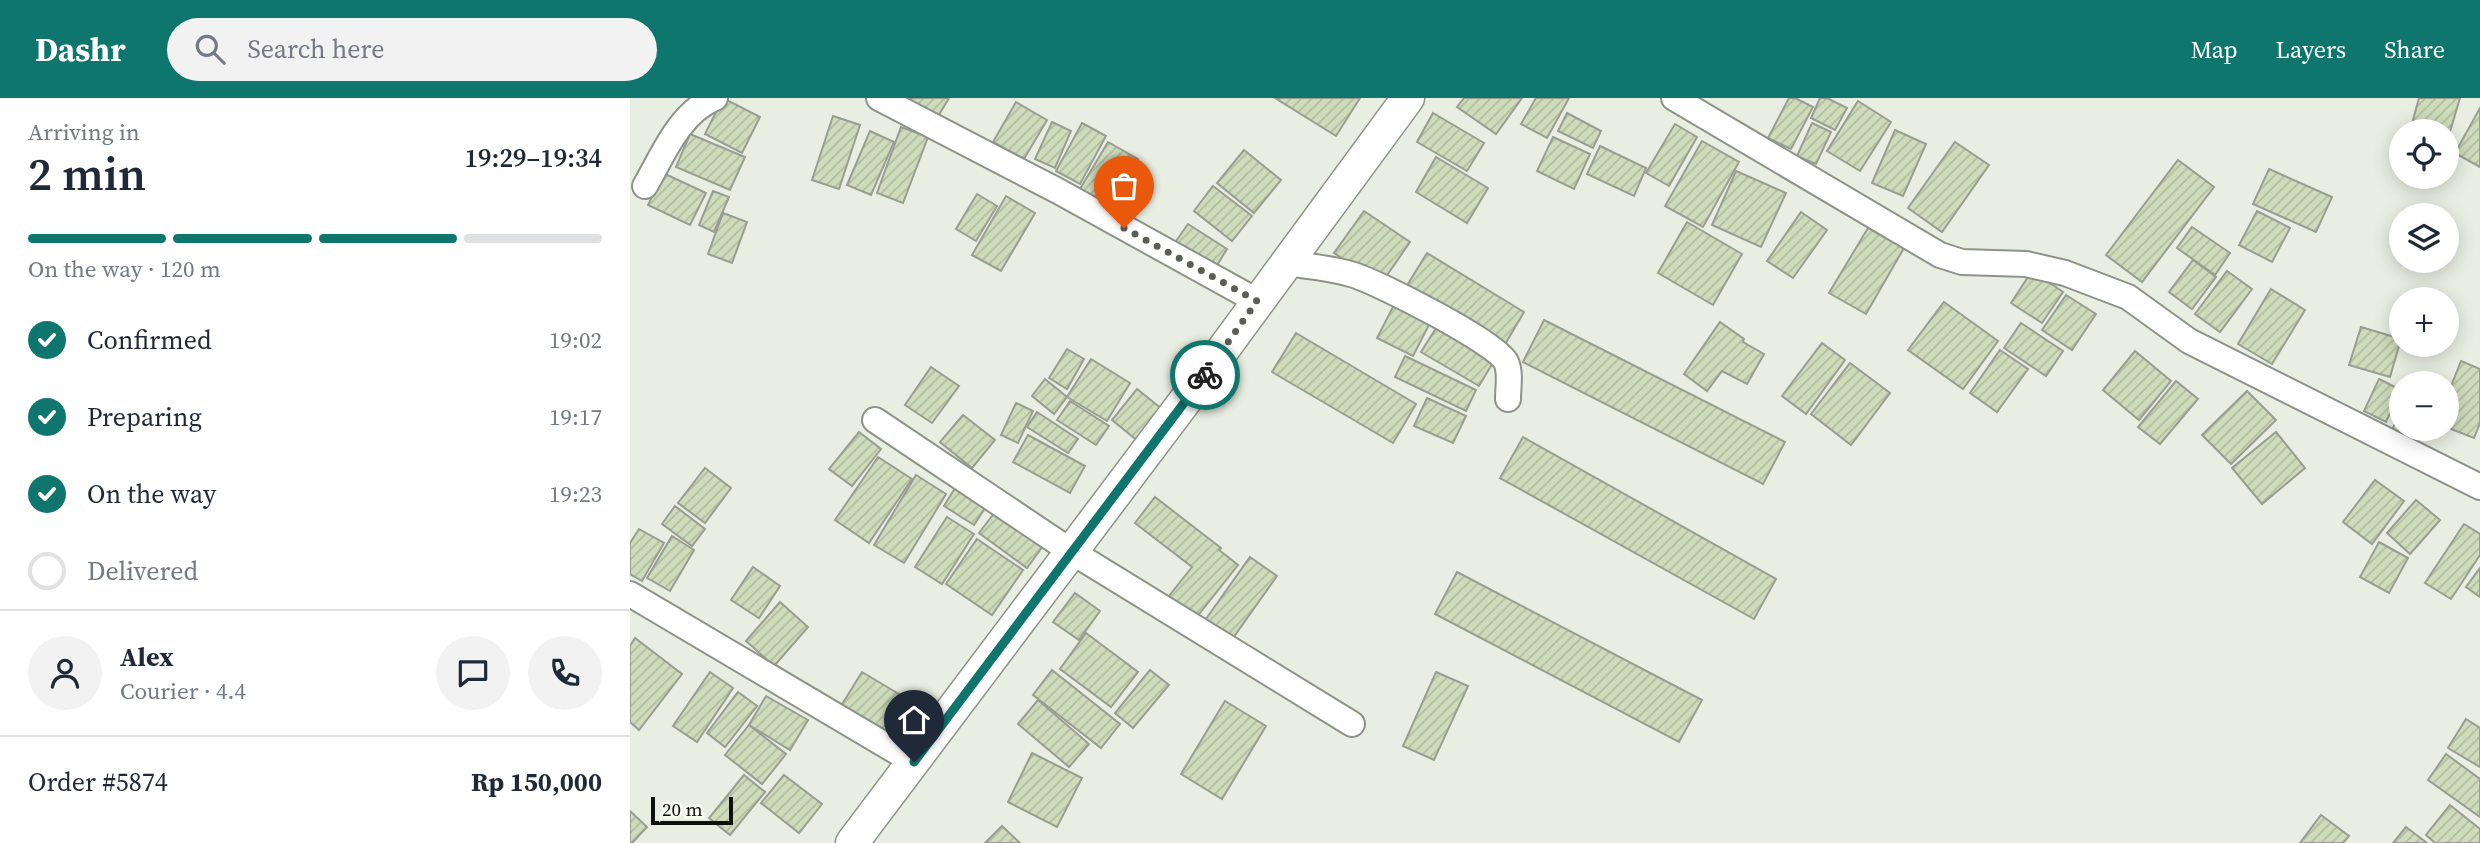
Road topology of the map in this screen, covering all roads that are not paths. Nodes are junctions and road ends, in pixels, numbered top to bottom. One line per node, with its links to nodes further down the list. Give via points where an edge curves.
1 (715, 98): 5 (street, via 700,105 680,126)
2 (879, 98): 7 (street)
3 (1408, 98): 6 (street)
4 (1674, 98): 10 (street, via 1940,255 1975,263 2026,264 2128,297 2189,341)
5 (645, 186)
6 (1285, 263): 7 (street); 8 (street, via 1367,280 1482,341 1507,364)
7 (1257, 301): 11 (street)
8 (1508, 399)
9 (875, 420): 11 (street)
10 (2480, 487)
11 (1072, 552): 13 (street); 14 (street)
12 (630, 594): 14 (street)
13 (1352, 724)
14 (914, 762): 15 (street)
15 (852, 843)

